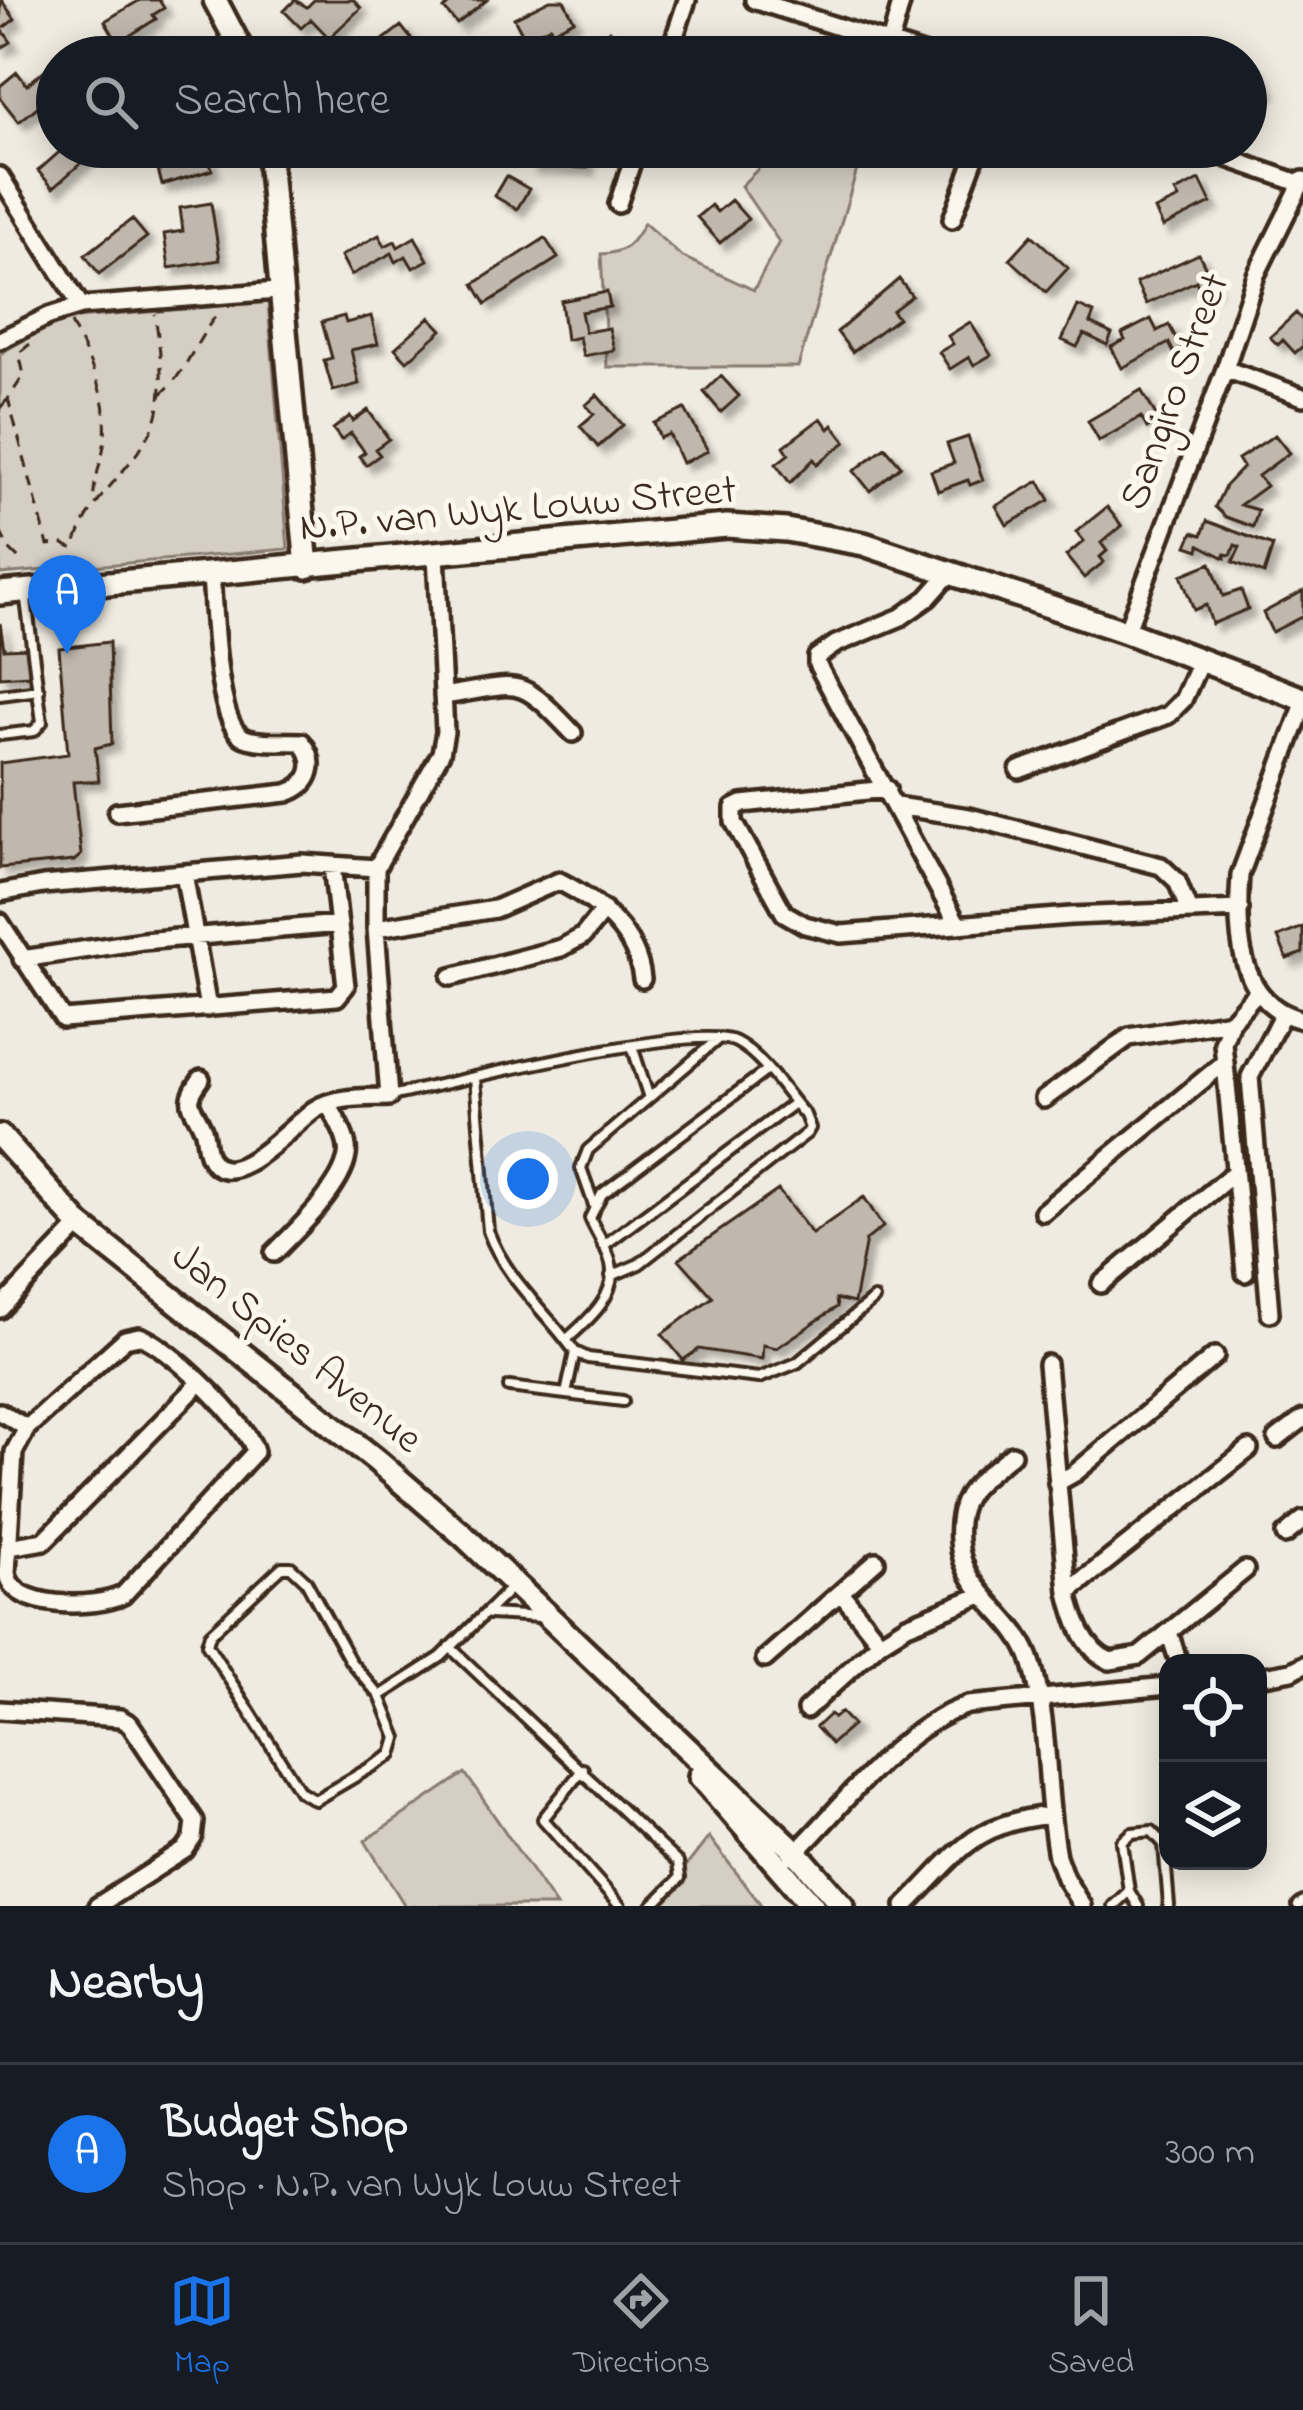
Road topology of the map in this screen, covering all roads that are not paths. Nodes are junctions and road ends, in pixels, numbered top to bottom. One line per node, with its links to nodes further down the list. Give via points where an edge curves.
1 (215, 0): 5 (street)
2 (687, 0): 6 (street)
3 (902, 0): 8 (street)
4 (764, 1): 7 (street)
5 (233, 36)
6 (675, 36)
7 (867, 36)
8 (892, 36)
9 (269, 168): 17 (street)
10 (630, 168): 15 (street)
11 (972, 168): 16 (street)
12 (1259, 168): 14 (street)
13 (0, 176): 18 (street)
14 (1301, 182): 20 (street, Sangiro Street, via 1256,275)
15 (618, 204)
16 (952, 220)
17 (278, 291): 18 (street); 23 (street)
18 (80, 306): 19 (street)
19 (0, 340)
20 (1225, 369): 21 (street); 28 (street, Sangiro Street)
21 (1303, 398)
22 (436, 555): 23 (street, N.P. van Wyk Louw Street); 24 (street, N.P. van Wyk Louw Street, via 727,526 864,544); 32 (street)
23 (307, 567): 25 (street, N.P. van Wyk Louw Street)
24 (950, 573): 28 (street, N.P. van Wyk Louw Street); 37 (street, via 901,617 818,658)
25 (211, 576): 26 (street, N.P. van Wyk Louw Street); 39 (street, via 232,728 247,739 302,742 310,776 287,793)
26 (26, 592): 27 (street, N.P. van Wyk Louw Street); 30 (lane)
27 (0, 593)
28 (1126, 632): 29 (street, N.P. van Wyk Louw Street)
29 (1201, 660): 33 (street, N.P. van Wyk Louw Street); 36 (street, via 1168,715)
30 (39, 690): 31 (lane); 35 (lane, via 41,725)
31 (0, 695)
32 (443, 696): 34 (street, via 518,685); 41 (street, via 441,753)
33 (1303, 702): 44 (street, via 1240,875)
34 (573, 734)
35 (0, 735)
36 (1019, 770)
37 (887, 789): 38 (street); 48 (street, via 742,804 733,819 777,906 805,926 842,934)
38 (896, 806): 46 (street, via 1161,866); 48 (street)
39 (117, 812)
40 (332, 865): 41 (street); 42 (street); 49 (street)
41 (376, 868): 50 (street)
42 (184, 873): 43 (street); 51 (street)
43 (0, 893)
44 (1240, 909): 46 (street); 55 (street, via 1243,956)
45 (604, 910): 50 (street, via 553,880 495,909); 53 (street, via 561,948); 54 (street, via 627,937)
46 (1189, 911): 48 (street)
47 (0, 922): 52 (street)
48 (957, 923)
49 (339, 924): 51 (street); 56 (street, via 341,995)
50 (376, 928): 66 (street)
51 (193, 937): 52 (street); 56 (street)
52 (22, 959): 56 (street, via 63,1019)
53 (451, 977)
54 (642, 979)
55 (1258, 992): 57 (street); 59 (street)
56 (208, 1008)
57 (1282, 1016): 58 (street); 83 (street, via 1250,1077)
58 (1303, 1020)
59 (1231, 1021): 62 (street); 68 (street, via 1129,1036)
60 (719, 1038): 61 (lane); 63 (lane, via 734,1040); 67 (lane)
61 (632, 1046): 64 (lane); 67 (lane)
62 (1225, 1061): 72 (street); 74 (street)
63 (766, 1071): 70 (lane); 73 (lane)
64 (475, 1078): 66 (lane); 84 (lane, via 495,1252)
65 (201, 1079): 69 (street, via 190,1104 220,1168 269,1150)
66 (388, 1097): 69 (street)
67 (649, 1098): 73 (lane, via 582,1160)
68 (1044, 1099)
69 (328, 1103): 77 (street, via 347,1157 314,1212)
70 (794, 1103): 76 (lane); 79 (lane, via 810,1128 801,1140 639,1264)
71 (0, 1136): 75 (street, Jan Spies Avenue)
72 (1235, 1172): 78 (street); 80 (street)
73 (594, 1204): 76 (lane, via 590,1217)
74 (1043, 1212)
75 (80, 1225): 82 (street); 104 (street, Jan Spies Avenue, via 376,1460)
76 (603, 1246): 79 (lane)
77 (274, 1253)
78 (1245, 1273)
79 (611, 1276): 84 (lane, via 601,1306)
80 (1101, 1284)
81 (874, 1299): 85 (lane, via 797,1363 759,1378)
82 (0, 1309)
83 (1270, 1312)
84 (566, 1340): 85 (lane)
85 (575, 1352): 90 (lane)
86 (1215, 1356): 98 (street)
87 (1047, 1364): 98 (street)
88 (199, 1384): 94 (street, via 159,1345 132,1336); 101 (street, via 44,1541); 101 (street, via 256,1452 123,1595 94,1604 20,1595 8,1582)
89 (508, 1387): 90 (lane)
90 (566, 1394): 91 (lane)
91 (622, 1401)
92 (0, 1412): 94 (street)
93 (1303, 1419): 95 (street)
94 (27, 1428): 101 (street, via 14,1452)
95 (1277, 1439)
96 (1249, 1449): 105 (street)
97 (1012, 1454): 107 (street, via 966,1493 957,1516 960,1562)
98 (1057, 1483): 105 (street)
99 (1303, 1520): 100 (street)
100 (1285, 1535)
101 (9, 1546)
102 (876, 1561): 106 (street)
103 (1245, 1570): 110 (street)
104 (514, 1585): 108 (lane); 109 (street, Jan Spies Avenue)
105 (1068, 1592): 110 (street, via 1102,1658 1139,1656)
106 (841, 1593): 111 (street); 114 (street)
107 (982, 1595): 111 (street); 119 (street, via 1027,1646)
108 (486, 1615): 109 (lane); 112 (lane)
109 (548, 1618): 122 (street, Jan Spies Avenue)
110 (1170, 1635): 113 (street)
111 (880, 1642): 121 (street)
112 (451, 1647): 118 (lane); 123 (lane)
113 (1176, 1654)
114 (765, 1658)
115 (1303, 1665): 116 (street)
116 (1267, 1675)
117 (1159, 1687): 119 (street)
118 (380, 1696): 118 (lane, via 398,1738 395,1752 311,1799 207,1641 269,1577 291,1568)
119 (1041, 1697): 124 (street); 125 (street, via 968,1706 933,1720)
120 (0, 1710): 129 (street, via 120,1718 195,1821 185,1850)
121 (806, 1710)
122 (688, 1754): 125 (street, Jan Spies Avenue); 126 (street, Jan Spies Avenue)
123 (583, 1769): 130 (lane, via 543,1819); 131 (lane, via 678,1863 680,1878)
124 (1051, 1815): 128 (street); 134 (street, via 1012,1819 974,1837)
125 (796, 1852): 126 (street); 133 (street, Jan Spies Avenue)
126 (778, 1868): 132 (street, Jan Spies Avenue)
127 (1129, 1891): 135 (lane); 136 (lane); 137 (lane, via 1122,1842 1152,1831 1164,1844)
128 (1073, 1902)
129 (97, 1906)
130 (620, 1906)
131 (652, 1906)
132 (813, 1906)
133 (843, 1906)
134 (905, 1906)
135 (1113, 1906)
136 (1138, 1906)
137 (1169, 1906)

